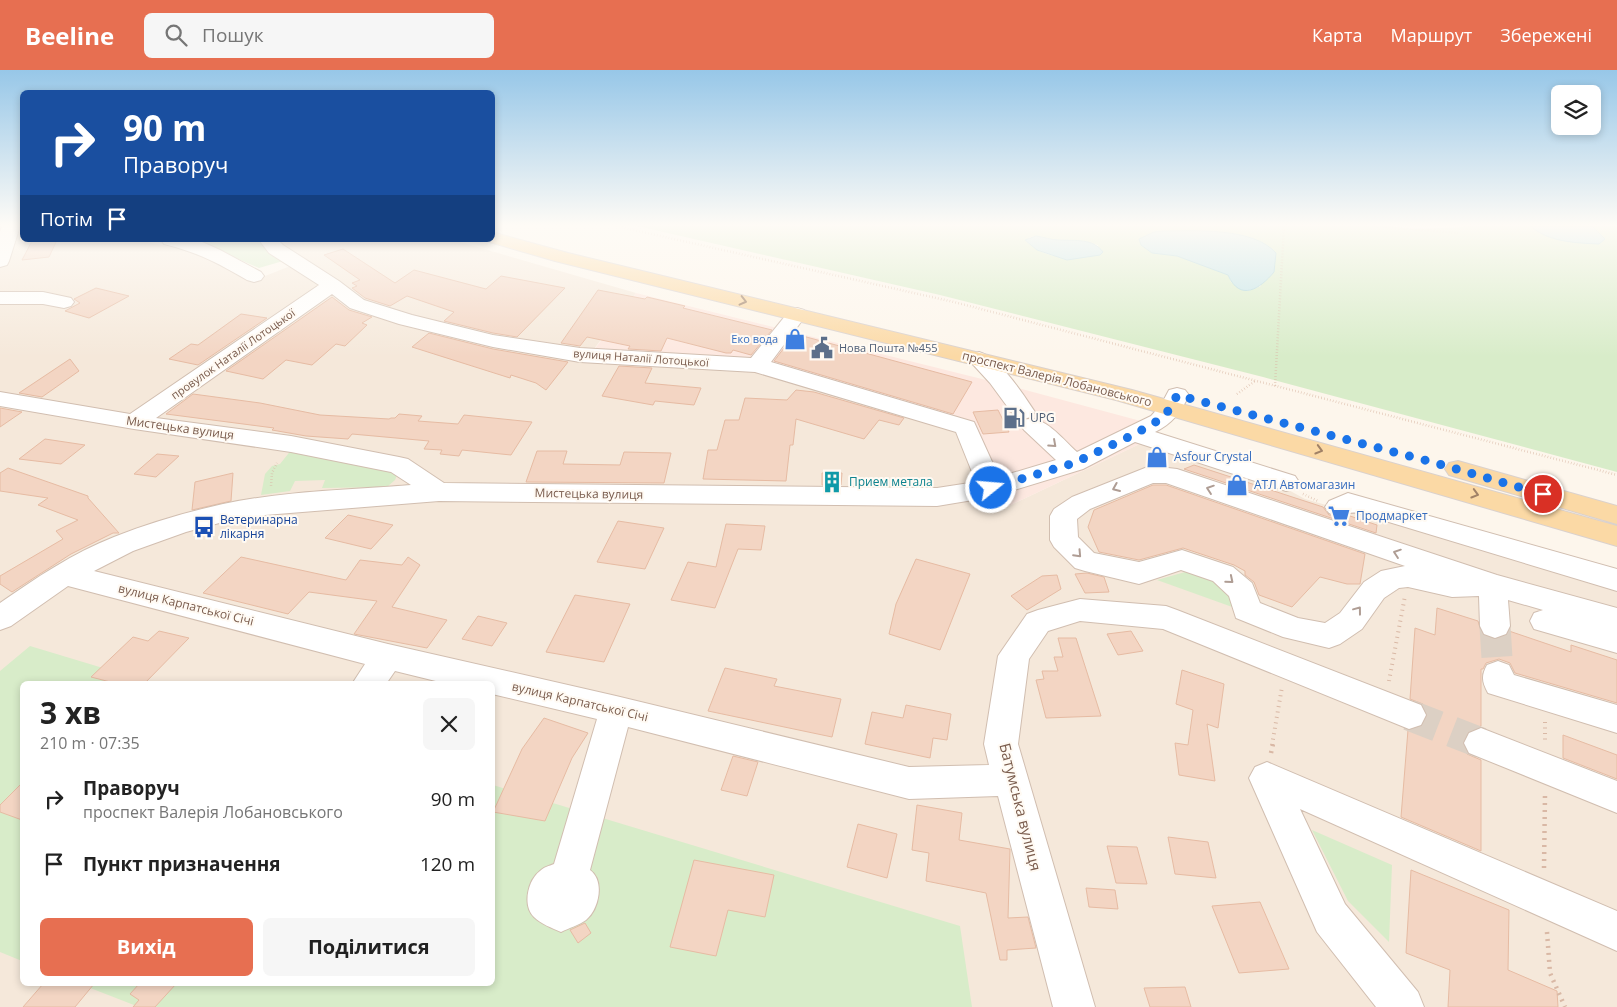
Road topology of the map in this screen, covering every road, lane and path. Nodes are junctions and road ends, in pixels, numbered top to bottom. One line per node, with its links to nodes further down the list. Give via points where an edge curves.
1 (243, 270): 7 (street)
2 (308, 270): 8 (street, вулиця Наталії Лотоцької)
3 (616, 270): 11 (main road, проспект Валерія Лобановського, one-way to 11)
4 (667, 270): 17 (main road, проспект Валерія Лобановського)
5 (810, 270): 14 (path, via 954,302)
6 (1282, 270): 15 (path)
7 (254, 276)
8 (332, 285): 13 (street, вулиця Наталії Лотоцької, via 357,304 406,320 493,341 580,355); 19 (street, провулок Наталії Лотоцької)
9 (0, 298): 10 (street, via 43,298)
10 (64, 302)
11 (797, 314): 12 (main road, проспект Валерія Лобановського); 13 (street)
12 (979, 359): 17 (main road, проспект Валерія Лобановського); 21 (street, one-way to 21, via 1028,418)
13 (758, 364): 24 (street, вулиця Наталії Лотоцької, via 966,427)
14 (1256, 381): 15 (path); 16 (path)
15 (1275, 386): 22 (path)
16 (1236, 394)
17 (1174, 401): 20 (street, Мистецька вулиця, via 1159,420); 27 (main road, проспект Валерія Лобановського, via 1432,462); 28 (main road, проспект Валерія Лобановського, one-way to 28)
18 (3, 402): 19 (street, Мистецька вулиця)
19 (134, 422): 25 (street, Мистецька вулиця, via 284,453 400,465)
20 (1135, 434): 21 (street, Мистецька вулиця); 23 (street)
21 (1074, 463): 24 (street, Мистецька вулиця)
22 (1617, 475)
23 (1286, 482)
24 (991, 488): 25 (street, Мистецька вулиця, via 937,498)
25 (439, 492): 29 (street, via 265,506 224,513 123,544)
26 (1338, 507): 31 (street, via 1348,502 1360,504)
27 (1617, 515)
28 (1617, 536)
29 (64, 574): 33 (street); 38 (street, вулиця Карпатської Січі)
30 (1408, 576): 32 (street, via 1452,586); 32 (street, one-way to 30, via 1168,475 1150,474 1081,503 1063,516 1064,540 1085,561 1138,573 1182,560 1223,574 1242,590 1247,610 1294,629 1329,636 1350,621 1374,590 1391,579); 46 (path)
31 (1617, 580)
32 (1492, 585): 35 (street); 36 (street)
33 (5, 609)
34 (1545, 620): 37 (street)
35 (1617, 620)
36 (1495, 626)
37 (1617, 641)
38 (388, 657): 41 (street); 42 (street, вулиця Карпатської Січі)
39 (1285, 665): 46 (street, Батумська вулиця); 50 (path); 51 (street, Батумська вулиця, via 1166,618 1080,610 1038,622 1014,656 1001,744)
40 (1498, 674): 44 (street, via 1499,684)
41 (370, 681)
42 (491, 681)
43 (495, 682): 45 (street, вулиця Карпатської Січі)
44 (1546, 699): 47 (street); 49 (path)
45 (616, 710): 51 (street, вулиця Карпатської Січі, via 909,783); 53 (street)
46 (1397, 710)
47 (1617, 719)
48 (1481, 743): 49 (street)
49 (1545, 768): 52 (street); 54 (path)
50 (1267, 778): 54 (street); 57 (street, via 1331,918)
51 (1011, 780): 56 (street, Батумська вулиця)
52 (1617, 797)
53 (569, 878)
54 (1544, 898): 55 (street); 58 (path, via 1550,973)
55 (1617, 931)
56 (1074, 1007)
57 (1403, 1007)
58 (1565, 1007)

